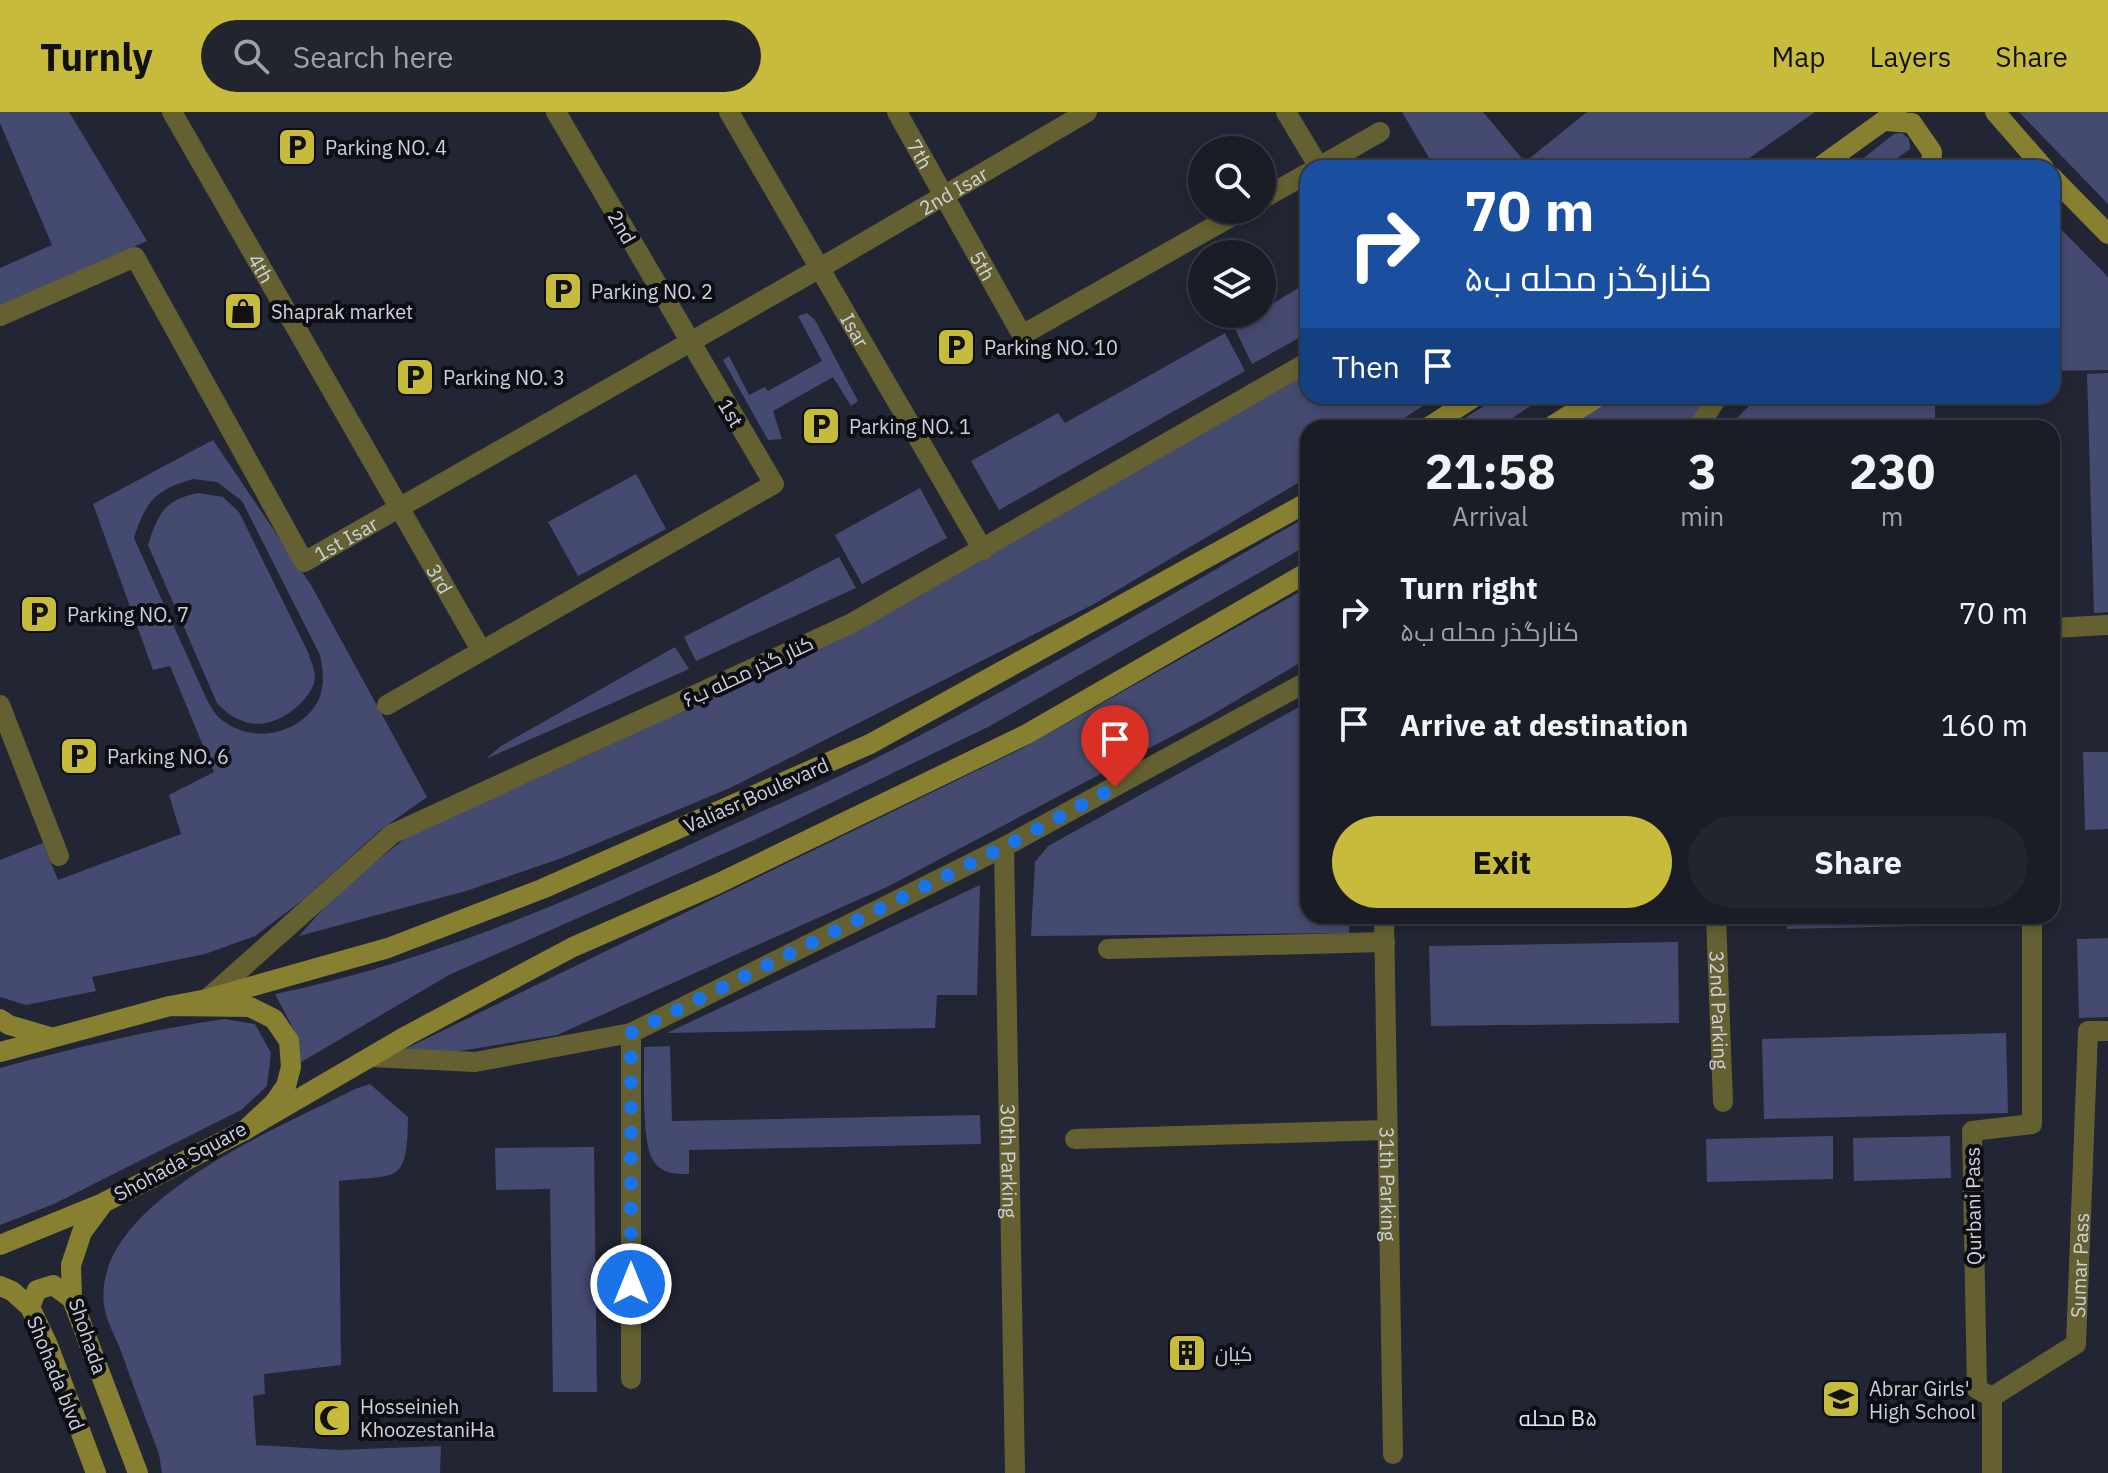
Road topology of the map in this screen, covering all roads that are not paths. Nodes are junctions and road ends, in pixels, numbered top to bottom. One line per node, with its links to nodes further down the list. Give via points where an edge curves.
1 (172, 112): 30 (street, 4th)
2 (556, 112): 23 (street, 2nd)
3 (729, 112): 21 (street, Isar)
4 (897, 112): 18 (street, 7th)
5 (1087, 112): 18 (street, 2nd Isar)
6 (1286, 112): 10 (street)
7 (1995, 112): 14 (main road)
8 (1891, 117): 12 (main road); 13 (main road, via 1912,123 1932,152)
9 (1380, 132): 11 (street)
10 (1313, 160)
11 (1332, 160)
12 (1829, 160)
13 (1932, 160)
14 (2037, 160)
15 (1300, 178): 17 (street)
16 (2060, 188): 20 (main road)
17 (1276, 191)
18 (945, 194): 19 (street, 5th, via 1022,335); 21 (street, 2nd Isar)
19 (1218, 224)
20 (2108, 234)
21 (820, 268): 23 (street, 1st Isar); 31 (street, Isar)
22 (0, 316): 30 (street, 1st Isar, via 135,257 304,562)
23 (689, 342): 30 (street, 1st Isar); 35 (street, 1st, via 774,484)
24 (1300, 367): 31 (street, کنار گذر محله ب۶)
25 (1464, 404): 27 (main road)
26 (1586, 404): 28 (main road)
27 (1439, 420)
28 (1562, 420)
29 (1300, 506): 46 (main road, Valiasr Boulevard, via 870,744 528,895 388,948)
30 (399, 507): 35 (street, 3rd)
31 (983, 550): 46 (street, کنار گذر محله ب۶, via 852,623 392,834)
32 (1300, 577): 53 (main road, via 1027,734 717,884 573,947)
33 (2108, 625): 34 (street)
34 (2060, 628)
35 (481, 650): 38 (street)
36 (1300, 685): 39 (street)
37 (0, 705): 40 (street)
38 (387, 705)
39 (1004, 847): 50 (street); 68 (street, 30th Parking)
40 (59, 856)
41 (1384, 924): 44 (street, 31th Parking)
42 (1716, 924): 54 (street, 32nd Parking)
43 (2032, 924): 64 (street, Qurbani Pass, via 2032,1124 1972,1131 1977,1389)
44 (1385, 942): 45 (street); 56 (street, 31th Parking)
45 (1108, 949)
46 (207, 999): 47 (main road, Valiasr Boulevard)
47 (170, 1006): 51 (main road, Shohada Square); 55 (main road, Shohada Square, via 250,1007 274,1019 289,1041 286,1086)
48 (0, 1019): 51 (main road)
49 (2108, 1031): 64 (street, Sumar Pass, via 2088,1031 2076,1344)
50 (631, 1033): 53 (street, via 475,1062); 63 (street)
51 (50, 1037): 52 (main road, Shohada Square)
52 (0, 1052)
53 (371, 1057): 55 (main road)
54 (1723, 1102)
55 (245, 1130): 58 (main road, Shohada Square)
56 (1387, 1130): 57 (street); 65 (street, 31th Parking)
57 (1075, 1139)
58 (103, 1203): 59 (main road, Shohada Square); 61 (main road, Shohada, via 78,1243 71,1265)
59 (0, 1245)
60 (0, 1286): 62 (main road, Shohada blvd)
61 (72, 1299): 62 (main road, via 53,1285 37,1290); 67 (main road, Shohada)
62 (30, 1307): 66 (main road, Shohada blvd)
63 (631, 1379)
64 (1992, 1397): 69 (street)
65 (1393, 1454)
66 (96, 1473)
67 (138, 1473)
68 (1015, 1473)
69 (1992, 1473)

